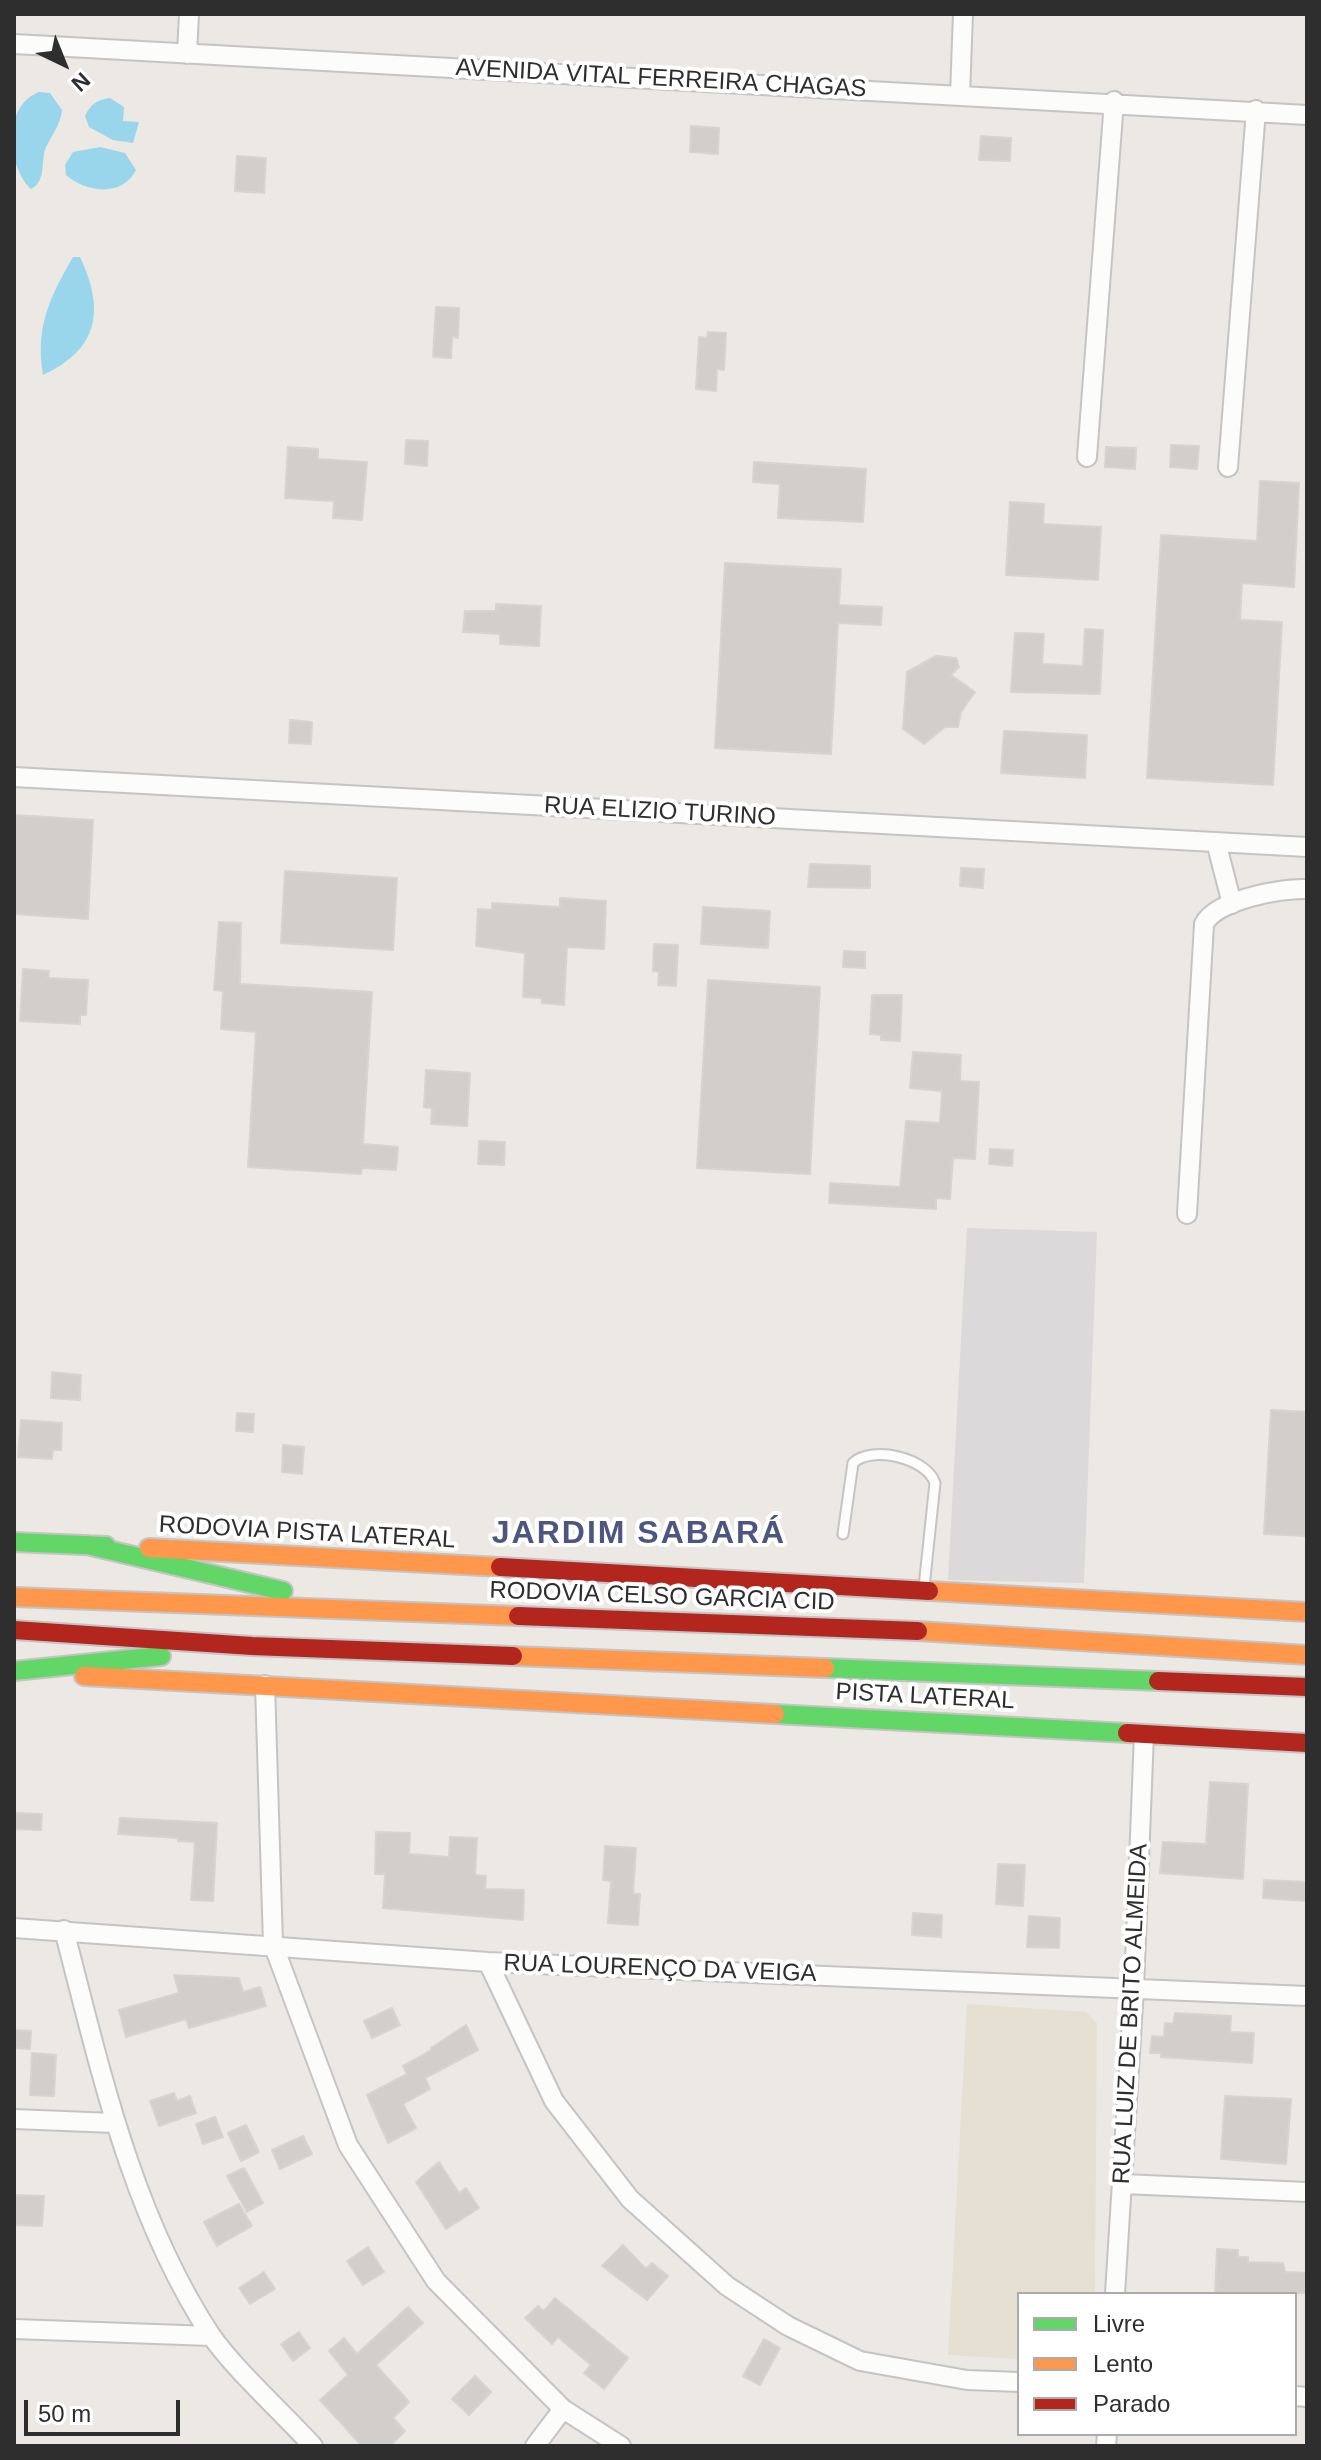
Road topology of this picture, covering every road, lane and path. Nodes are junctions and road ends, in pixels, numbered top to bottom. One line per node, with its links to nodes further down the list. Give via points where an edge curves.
1 (189, 14): 4 (street)
2 (963, 14): 5 (street)
3 (14, 44): 4 (street, AVENIDA VITAL FERREIRA CHAGAS)
4 (187, 54): 5 (street, AVENIDA VITAL FERREIRA CHAGAS)
5 (960, 95): 6 (street, AVENIDA VITAL FERREIRA CHAGAS)
6 (1114, 101): 7 (street, AVENIDA VITAL FERREIRA CHAGAS); 9 (street)
7 (1256, 110): 8 (street, AVENIDA VITAL FERREIRA CHAGAS); 10 (street)
8 (1307, 115)
9 (1087, 457)
10 (1228, 467)
11 (14, 777): 12 (street, RUA ELIZIO TURINO)
12 (1216, 842): 13 (street, RUA ELIZIO TURINO); 15 (street)
13 (1307, 847)
14 (1307, 889): 15 (street, via 1286,888)
15 (1232, 904): 16 (street, via 1209,914 1204,924)
16 (1187, 1214)
17 (843, 1534): 20 (lane, via 853,1463 859,1457 874,1455 927,1469 935,1483)
18 (14, 1542): 19 (main road, RODOVIA PISTA LATERAL)
19 (87, 1545): 20 (main road, RODOVIA PISTA LATERAL); 22 (main road)
20 (924, 1591): 23 (main road)
21 (14, 1597): 22 (main road, RODOVIA CELSO GARCIA CID)
22 (357, 1609): 26 (main road, RODOVIA CELSO GARCIA CID, via 1030,1635)
23 (1307, 1612)
24 (14, 1630): 25 (main road)
25 (252, 1646): 27 (main road); 29 (main road)
26 (1307, 1655)
27 (14, 1672): 28 (main road)
28 (265, 1685): 30 (main road, PISTA LATERAL); 34 (street)
29 (1307, 1687)
30 (1144, 1734): 31 (main road, PISTA LATERAL); 36 (street, RUA LUIZ DE BRITO ALMEIDA)
31 (1307, 1743)
32 (14, 1928): 33 (street, RUA LOURENÇO DA VEIGA)
33 (64, 1930): 34 (street, RUA LOURENÇO DA VEIGA); 39 (street)
34 (273, 1944): 35 (street, RUA LOURENÇO DA VEIGA); 46 (street, via 348,2145 436,2281)
35 (488, 1962): 36 (street, RUA LOURENÇO DA VEIGA); 45 (street, via 554,2101 630,2199 727,2286 788,2326 860,2361 967,2380)
36 (1134, 1988): 37 (street, RUA LOURENÇO DA VEIGA); 40 (street, RUA LUIZ DE BRITO ALMEIDA)
37 (1307, 1996)
38 (14, 2119): 39 (street)
39 (114, 2123): 44 (street, via 163,2248)
40 (1123, 2184): 41 (street); 42 (street, RUA LUIZ DE BRITO ALMEIDA)
41 (1307, 2192)
42 (1115, 2292)
43 (14, 2329): 44 (street)
44 (211, 2336): 47 (street)
45 (1017, 2382)
46 (563, 2409): 48 (street); 49 (street)
47 (313, 2446)
48 (535, 2446)
49 (621, 2446)

